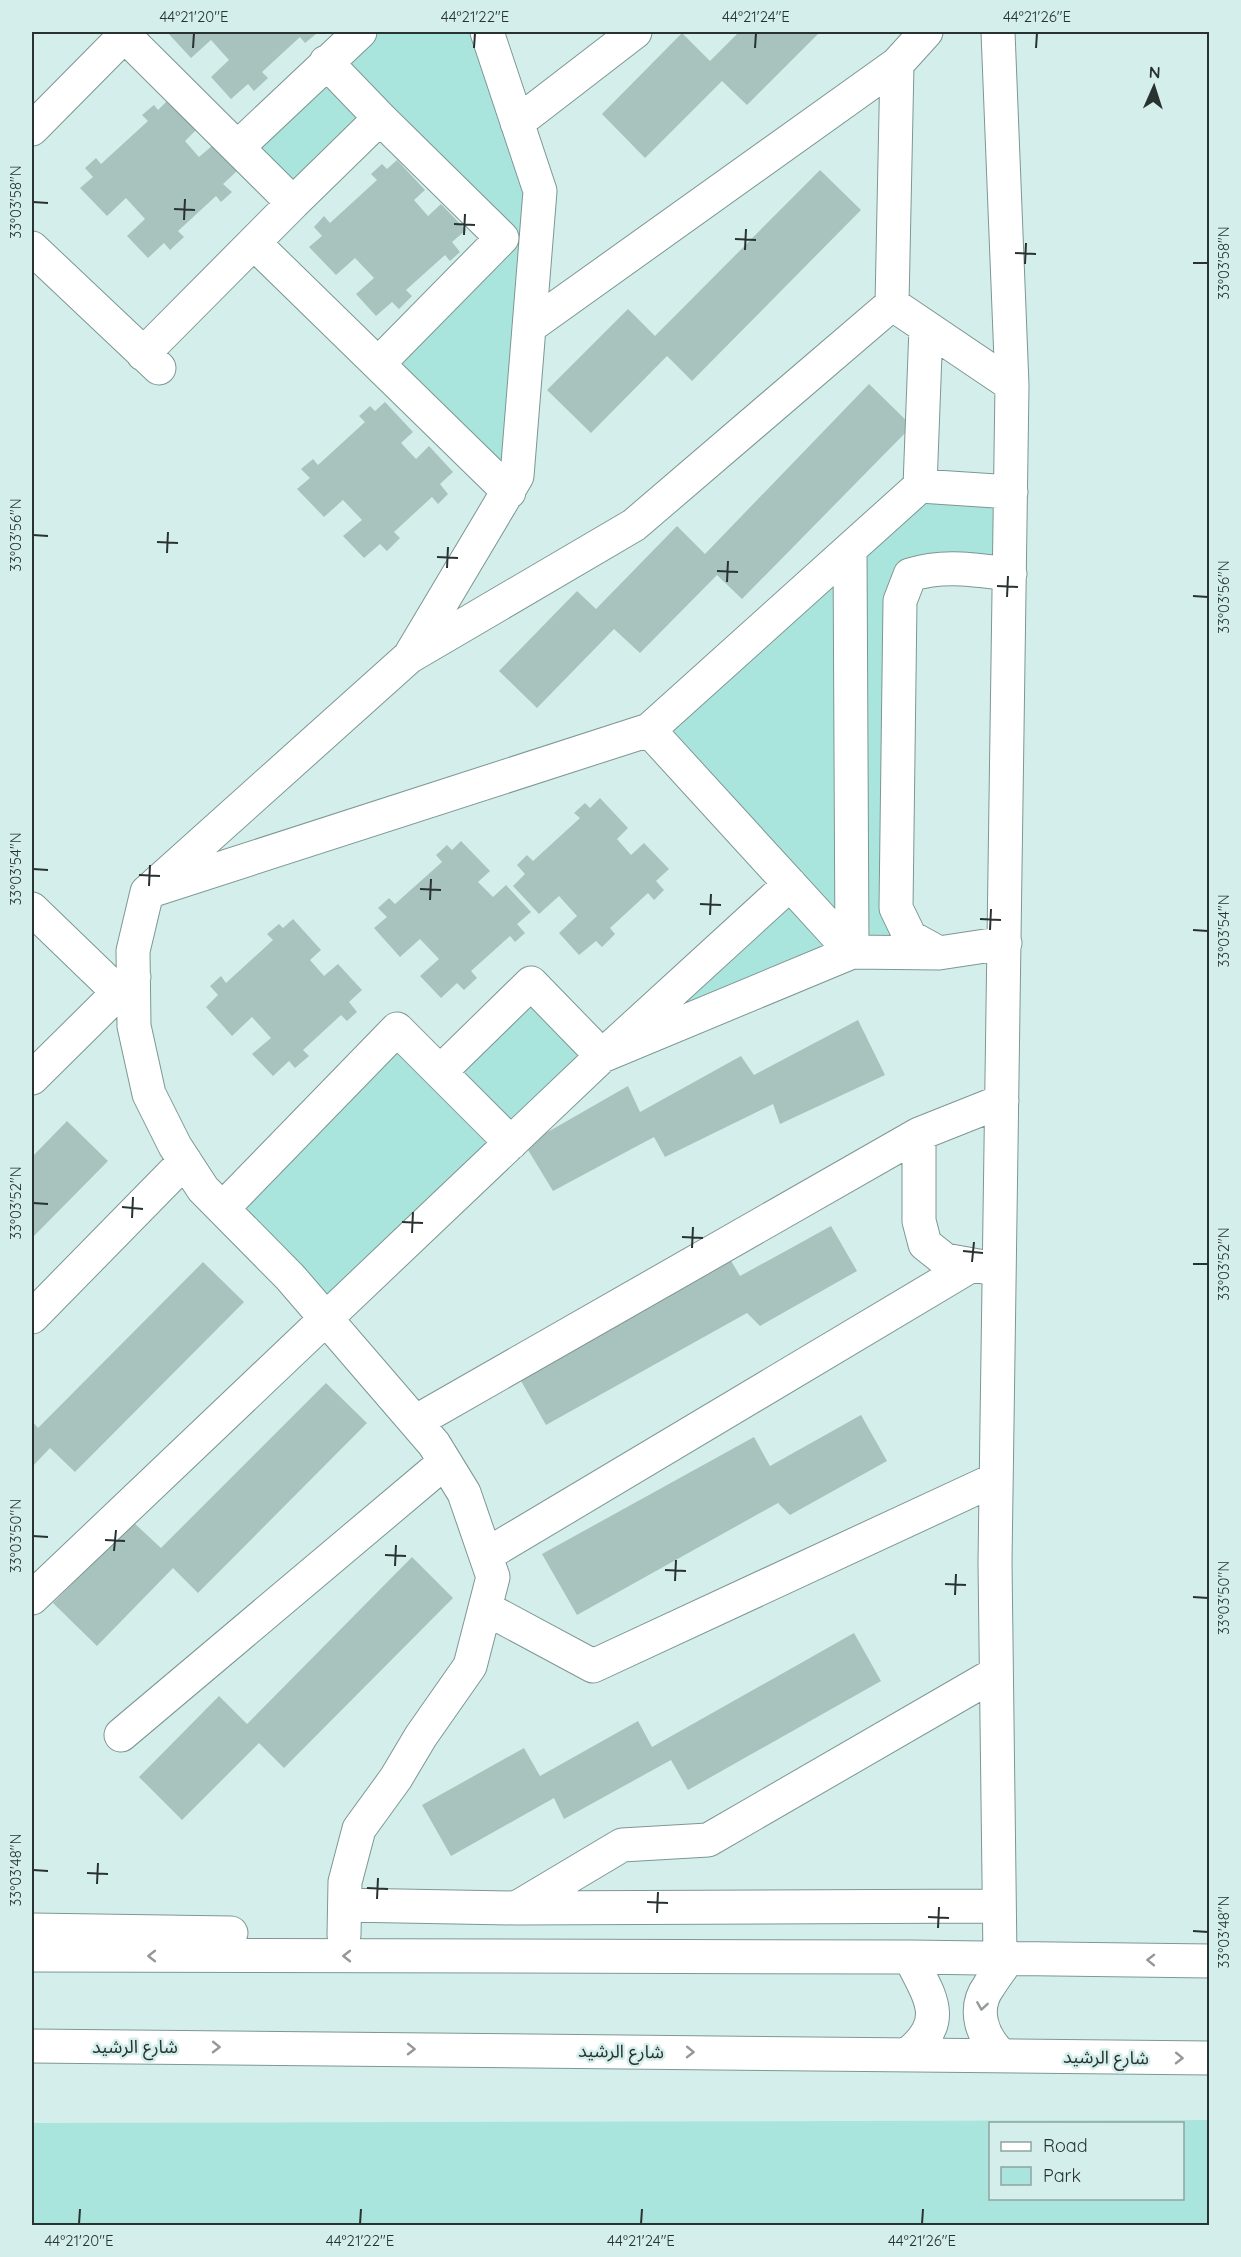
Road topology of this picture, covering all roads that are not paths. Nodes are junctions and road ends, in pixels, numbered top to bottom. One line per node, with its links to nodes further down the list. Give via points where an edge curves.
1 (360, 32): 7 (street)
2 (487, 32): 10 (street)
3 (635, 32): 10 (street)
4 (926, 32): 8 (street)
5 (998, 32): 22 (street)
6 (123, 34): 11 (street); 12 (street)
7 (326, 62): 9 (street); 12 (street)
8 (897, 64): 18 (street); 19 (street)
9 (380, 118): 13 (street); 15 (street)
10 (517, 123): 14 (street, via 540,190)
11 (32, 129)
12 (238, 147): 13 (street)
13 (293, 203): 16 (street)
14 (539, 203): 15 (street); 19 (street)
15 (502, 238): 21 (street)
16 (254, 243): 17 (street, via 151,361); 21 (street)
17 (32, 248)
18 (892, 304): 20 (street); 28 (street, via 634,525)
19 (529, 327): 24 (street, via 517,476)
20 (926, 327): 22 (street); 23 (street)
21 (378, 364): 24 (street)
22 (1012, 385): 25 (street)
23 (920, 486): 25 (street); 26 (street)
24 (508, 492): 28 (street)
25 (1011, 492): 27 (street)
26 (850, 549): 29 (street); 34 (street)
27 (1010, 574): 33 (street); 35 (street, via 931,568 910,575 900,601 896,908 910,937)
28 (409, 657): 31 (street)
29 (649, 730): 30 (street); 31 (street)
30 (790, 884): 34 (street); 37 (street)
31 (147, 892): 36 (street)
32 (32, 909): 36 (street)
33 (1005, 944): 35 (street); 40 (street)
34 (852, 952): 35 (street); 37 (street)
35 (939, 953)
36 (126, 985): 39 (street); 43 (street, via 149,1094)
37 (602, 1056): 38 (street, via 531,984); 42 (street)
38 (441, 1071): 42 (street); 44 (street, via 397,1029)
39 (32, 1078)
40 (1002, 1101): 41 (street); 45 (street)
41 (919, 1134): 45 (street, via 919,1221 925,1244 945,1260); 48 (street)
42 (511, 1143): 47 (street)
43 (185, 1161): 44 (street); 46 (street)
44 (223, 1208): 47 (street)
45 (986, 1267): 50 (street); 51 (street)
46 (32, 1317)
47 (327, 1319): 48 (street); 52 (street)
48 (415, 1422): 49 (street)
49 (445, 1462): 51 (street, via 464,1493); 55 (street)
50 (996, 1479): 53 (street, via 593,1666); 54 (street)
51 (486, 1555): 53 (street, via 493,1577)
52 (32, 1598)
53 (485, 1608): 58 (street, via 470,1666 359,1828 345,1882)
54 (995, 1674): 56 (street); 57 (street, via 708,1840 622,1845)
55 (121, 1735)
56 (998, 1906): 57 (street); 60 (street)
57 (516, 1908): 58 (street)
58 (345, 1920): 59 (street); 60 (street)
59 (32, 1930)
60 (1002, 1951): 62 (street); 63 (street, one-way to 60); 66 (street, one-way to 66, via 997,1977 988,1986 980,2010 984,2035)
61 (32, 1955): 62 (street, one-way to 61)
62 (910, 1956): 65 (street, via 927,1987 933,2011 926,2035)
63 (1209, 1961)
64 (32, 2046): 65 (street, شارع الرشيد, one-way to 65)
65 (908, 2054): 66 (street, شارع الرشيد)
66 (1001, 2055): 67 (street, شارع الرشيد, one-way to 67)
67 (1209, 2058)

